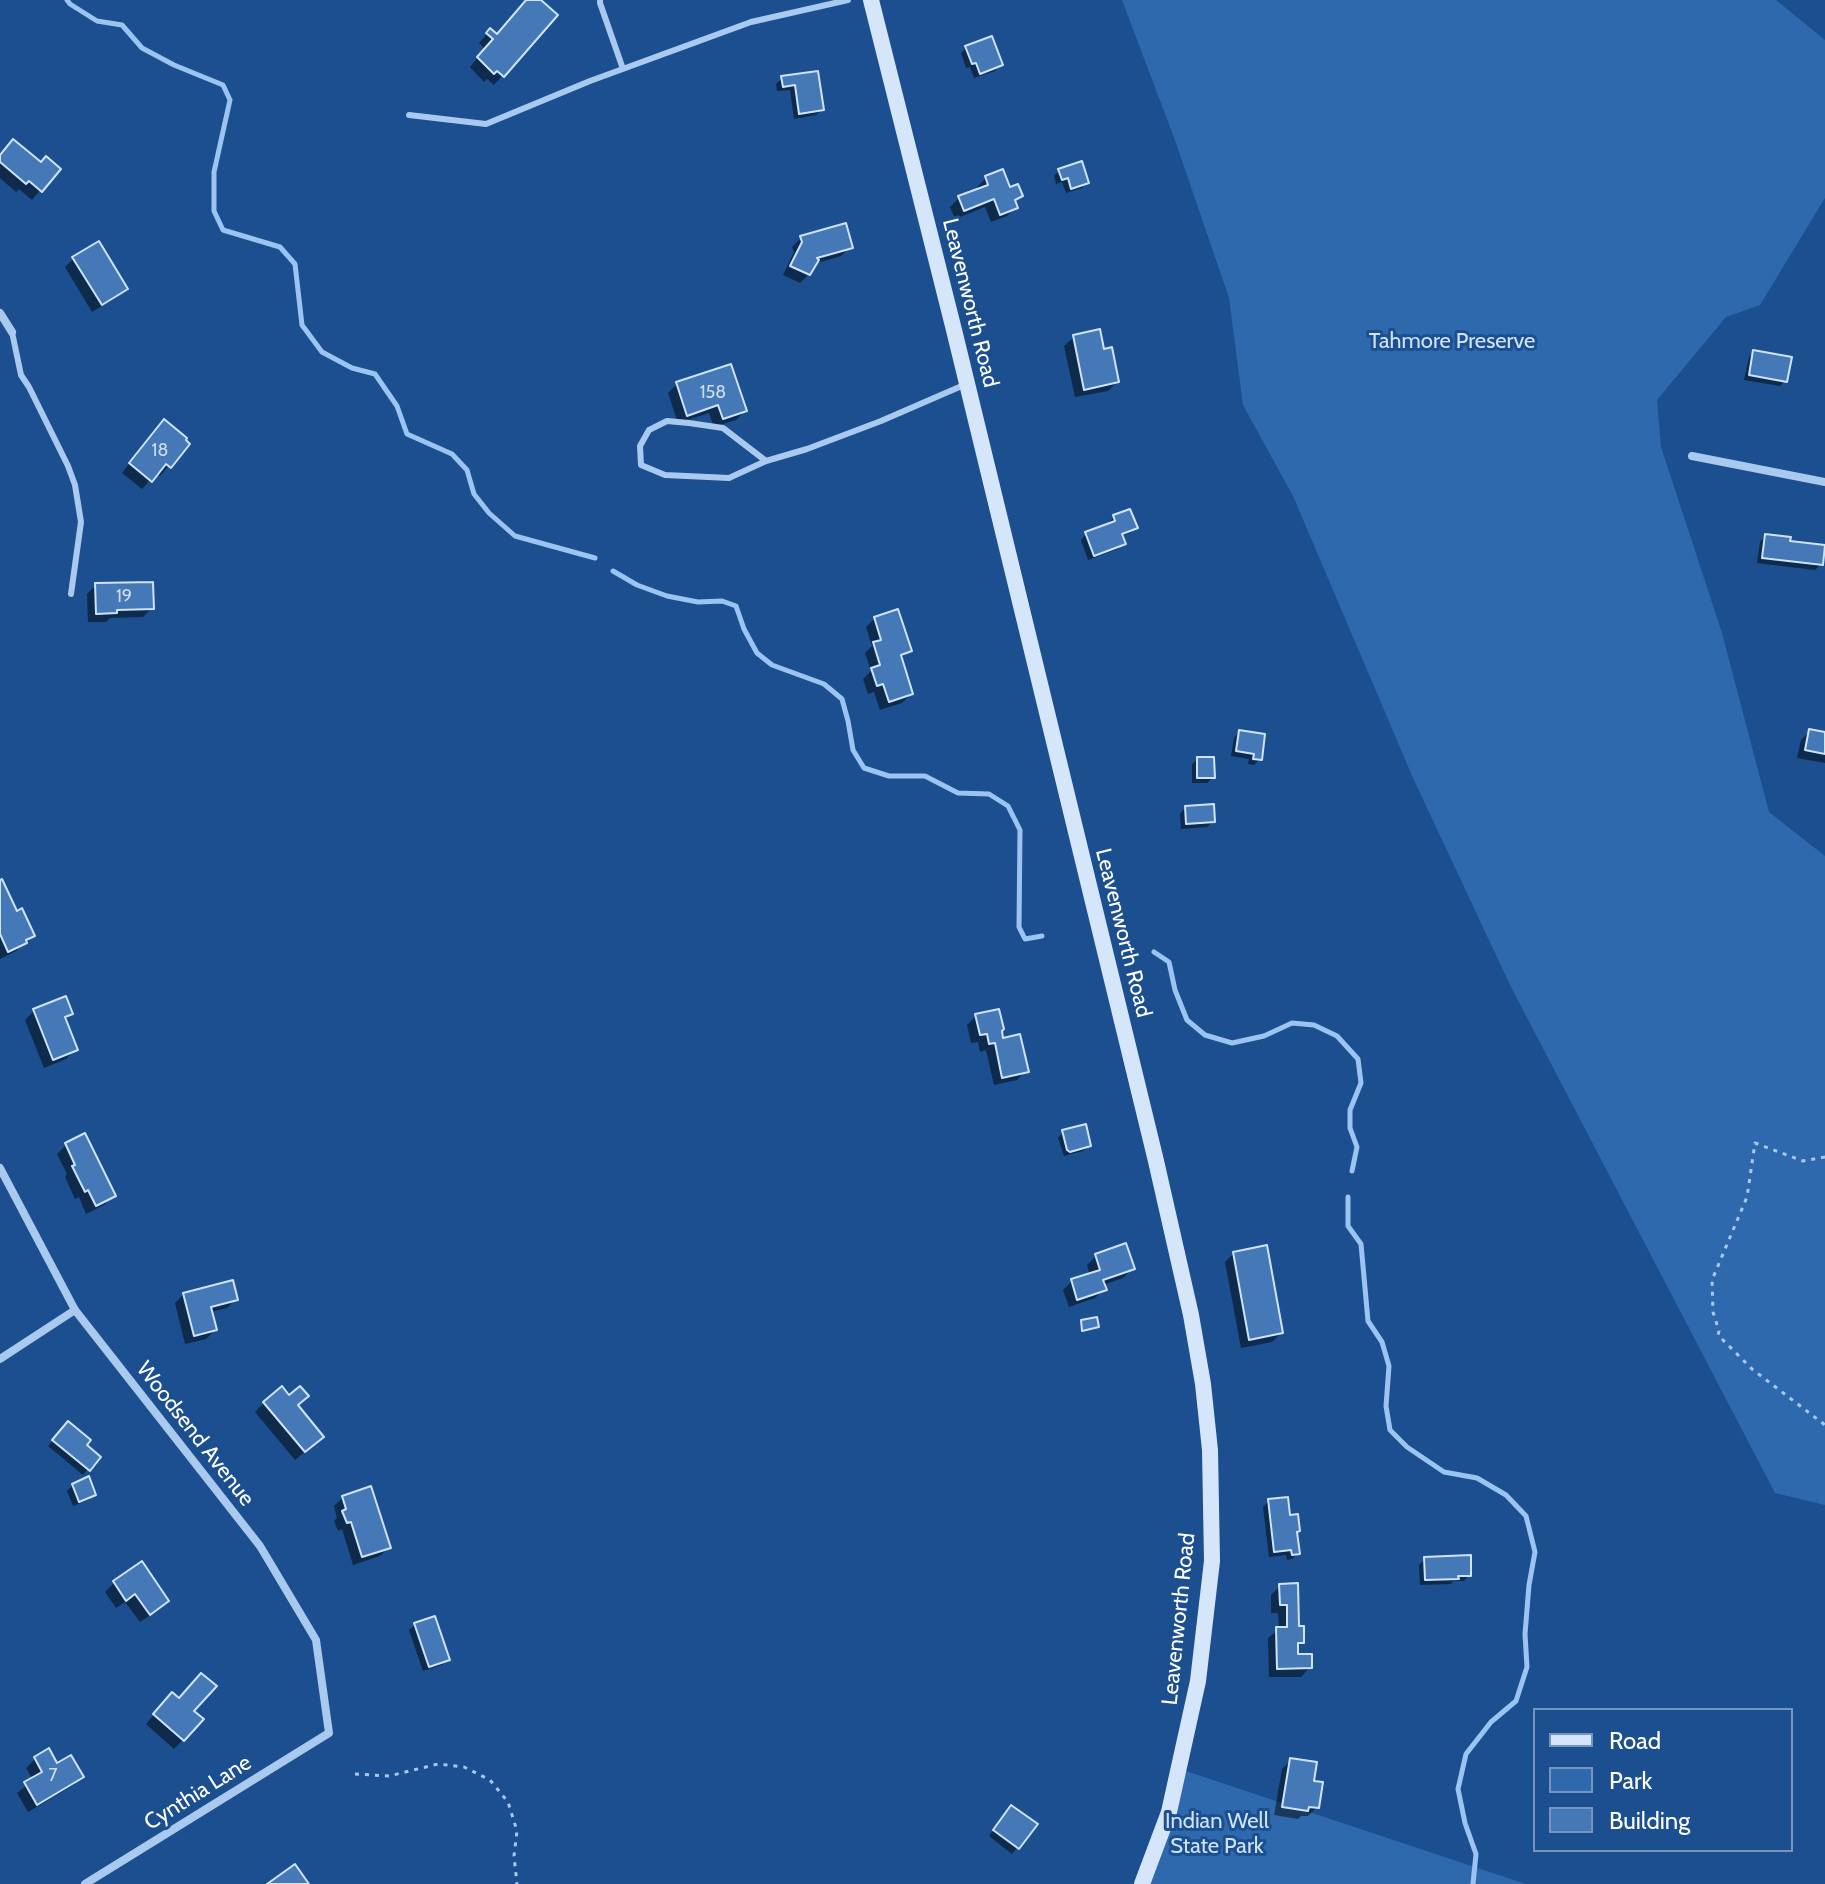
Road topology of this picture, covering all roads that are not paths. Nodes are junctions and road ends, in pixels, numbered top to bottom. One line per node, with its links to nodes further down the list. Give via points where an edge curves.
1 (600, 0): 4 (lane)
2 (848, 0): 4 (lane, via 751,22)
3 (871, 0): 8 (main road, Leavenworth Road)
4 (623, 69): 5 (lane, via 486,124)
5 (409, 115)
6 (0, 313): 7 (street)
7 (12, 332): 12 (lane, via 21,375 75,485 81,522)
8 (968, 384): 10 (lane); 18 (main road, Leavenworth Road, via 1156,1161 1203,1384 1212,1561 1198,1681 1169,1812)
9 (1692, 456): 11 (street)
10 (766, 461): 10 (lane, via 729,478 665,475 641,465 640,446 649,430 667,421 689,423 723,428)
11 (1825, 482)
12 (71, 594)
13 (0, 1168): 14 (street, Woodsend Avenue)
14 (75, 1310): 15 (street); 16 (street, Woodsend Avenue, via 260,1546 316,1640)
15 (0, 1359)
16 (329, 1733): 17 (street, Cynthia Lane)
17 (85, 1884)
18 (1142, 1884)

